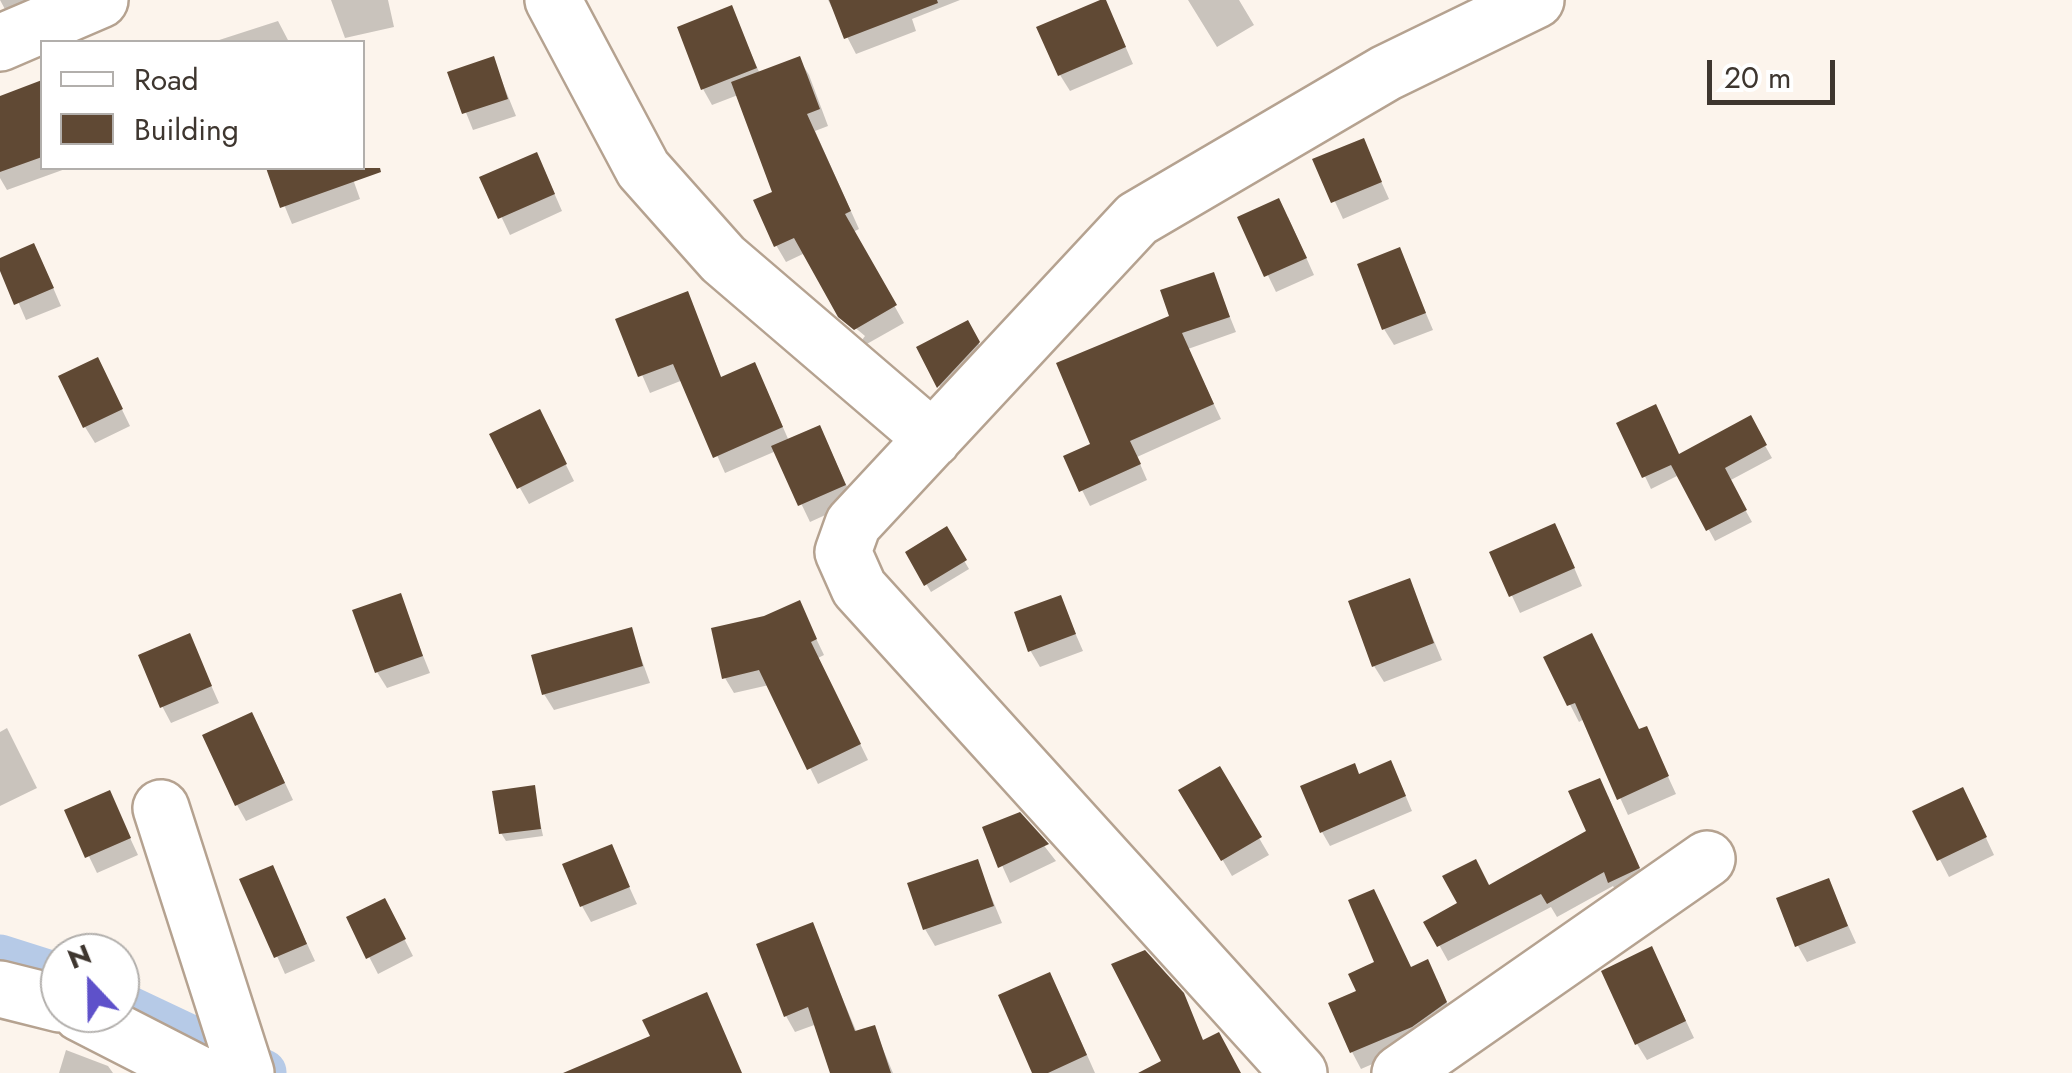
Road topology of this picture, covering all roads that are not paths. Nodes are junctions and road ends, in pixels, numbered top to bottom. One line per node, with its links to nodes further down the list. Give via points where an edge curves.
1 (100, 0): 4 (street)
2 (554, 0): 5 (street, via 643,169 723,259)
3 (1536, 0): 5 (street, via 1386,73 1137,219)
4 (0, 44)
5 (933, 439): 13 (street, via 853,524 843,552 860,588)
6 (161, 808): 12 (street)
7 (1708, 859): 14 (street)
8 (0, 989): 9 (street)
9 (40, 999)
10 (119, 1033): 11 (street)
11 (197, 1073)
12 (246, 1073)
13 (1299, 1073)
14 (1400, 1073)

